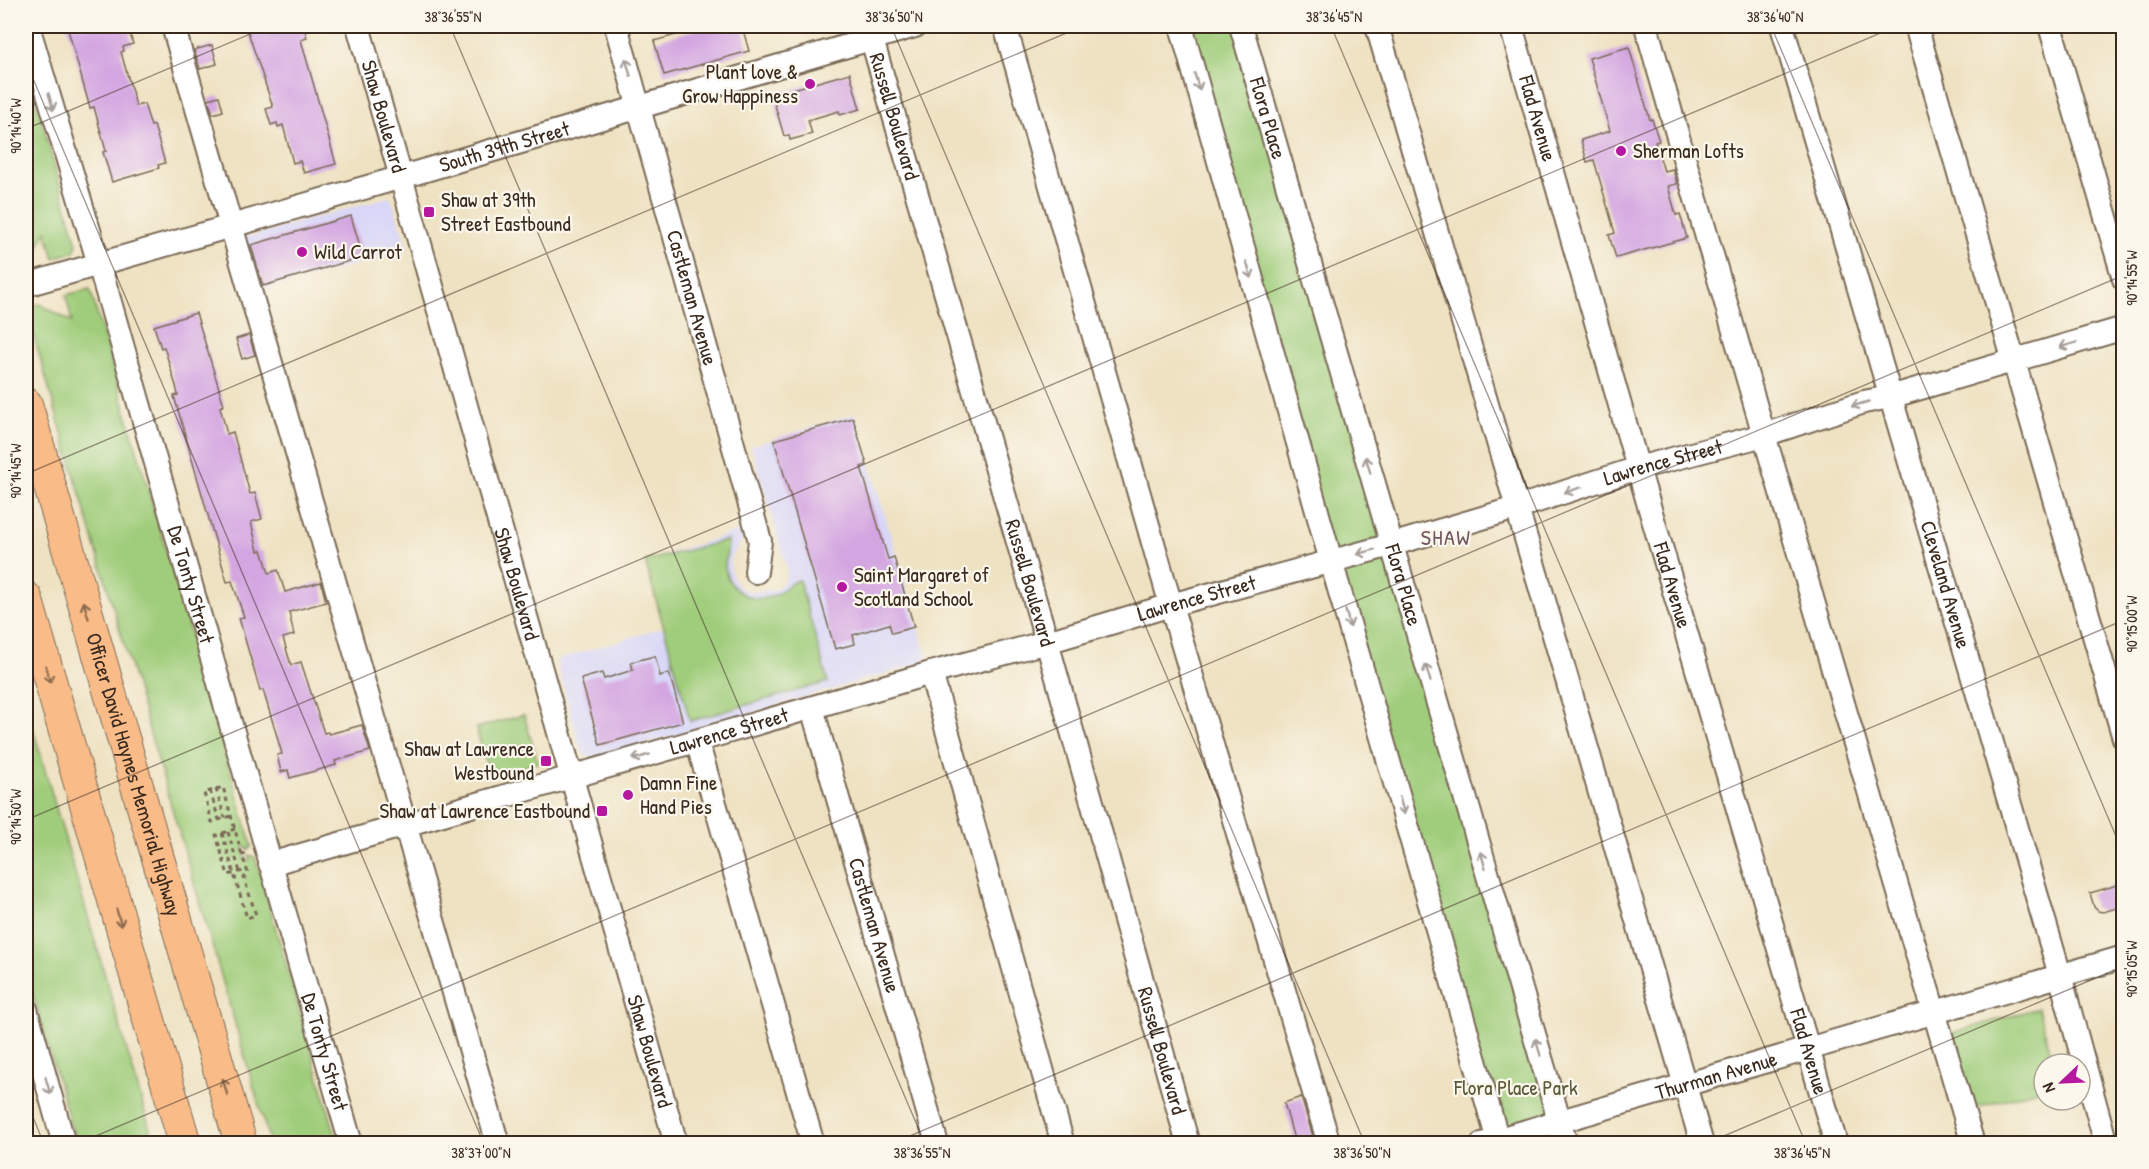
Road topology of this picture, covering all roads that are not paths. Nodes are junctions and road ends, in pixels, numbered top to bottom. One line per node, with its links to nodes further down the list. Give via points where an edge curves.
1 (28, 26): 19 (street, De Tonty Street, one-way to 19)
2 (173, 26): 18 (street)
3 (358, 26): 17 (street, Shaw Boulevard)
4 (616, 26): 16 (street, Castleman Avenue, one-way to 4)
5 (915, 26): 15 (street, South 39th Street)
6 (1005, 26): 33 (street)
7 (1181, 26): 30 (street, one-way to 30)
8 (1241, 26): 29 (street, Flora Place, one-way to 8)
9 (1377, 26): 28 (street)
10 (1511, 26): 27 (street, Flad Avenue)
11 (1646, 26): 26 (street)
12 (1782, 26): 24 (street, Cleveland Avenue)
13 (1916, 26): 23 (street)
14 (2050, 26): 20 (street)
15 (869, 32): 16 (street, South 39th Street); 34 (street, Russell Boulevard)
16 (640, 108): 17 (street, South 39th Street); 31 (street, Castleman Avenue, via 760,541)
17 (402, 177): 18 (street, South 39th Street); 39 (street, Shaw Boulevard)
18 (230, 227): 19 (street, South 39th Street); 40 (street)
19 (99, 264): 21 (street, South 39th Street); 41 (street, De Tonty Street)
20 (2124, 279)
21 (26, 285)
22 (2124, 328): 23 (street, Lawrence Street, one-way to 23)
23 (2014, 362): 24 (street, Lawrence Street); 37 (street)
24 (1890, 397): 26 (street, Lawrence Street, one-way to 26); 43 (street, Cleveland Avenue)
25 (26, 404): 52 (highway, Officer David Haynes Memorial Highway, one-way to 25)
26 (1764, 435): 27 (street, Lawrence Street); 45 (street)
27 (1638, 468): 28 (street, Lawrence Street, one-way to 28); 46 (street, Flad Avenue)
28 (1516, 508): 29 (street, Lawrence Street); 47 (street)
29 (1391, 545): 30 (street, Lawrence Street, one-way to 30); 48 (street, Flora Place, one-way to 29)
30 (1331, 561): 33 (street, Lawrence Street); 49 (street, one-way to 49)
31 (756, 572)
32 (26, 598): 51 (highway, one-way to 51)
33 (1171, 605): 34 (street, Lawrence Street); 60 (street)
34 (1047, 642): 35 (street, Lawrence Street); 59 (street, Russell Boulevard)
35 (931, 673): 36 (street, Lawrence Street); 58 (street)
36 (812, 708): 38 (street, Lawrence Street); 57 (street, Castleman Avenue)
37 (2124, 738)
38 (697, 741): 39 (street, Lawrence Street, one-way to 39); 56 (street)
39 (571, 777): 40 (street, Lawrence Street); 55 (street, Shaw Boulevard)
40 (405, 825): 41 (street, Lawrence Street); 54 (street)
41 (270, 864): 53 (street, De Tonty Street)
42 (2124, 957): 43 (street, Thurman Avenue)
43 (2060, 975): 45 (street, Thurman Avenue); 65 (street, Cleveland Avenue)
44 (26, 1009): 50 (street, one-way to 50)
45 (1935, 1011): 46 (street, Thurman Avenue); 64 (street)
46 (1808, 1048): 47 (street, Thurman Avenue); 63 (street, Flad Avenue)
47 (1684, 1084): 48 (street, Thurman Avenue); 62 (street)
48 (1560, 1121): 49 (street, Thurman Avenue); 61 (street, Flora Place)
49 (1493, 1142)
50 (64, 1143)
51 (185, 1143)
52 (242, 1143)
53 (351, 1143)
54 (498, 1143)
55 (676, 1143)
56 (813, 1143)
57 (937, 1143)
58 (1063, 1143)
59 (1188, 1143)
60 (1329, 1143)
61 (1566, 1143)
62 (1702, 1143)
63 (1836, 1143)
64 (1973, 1143)
65 (2106, 1143)

